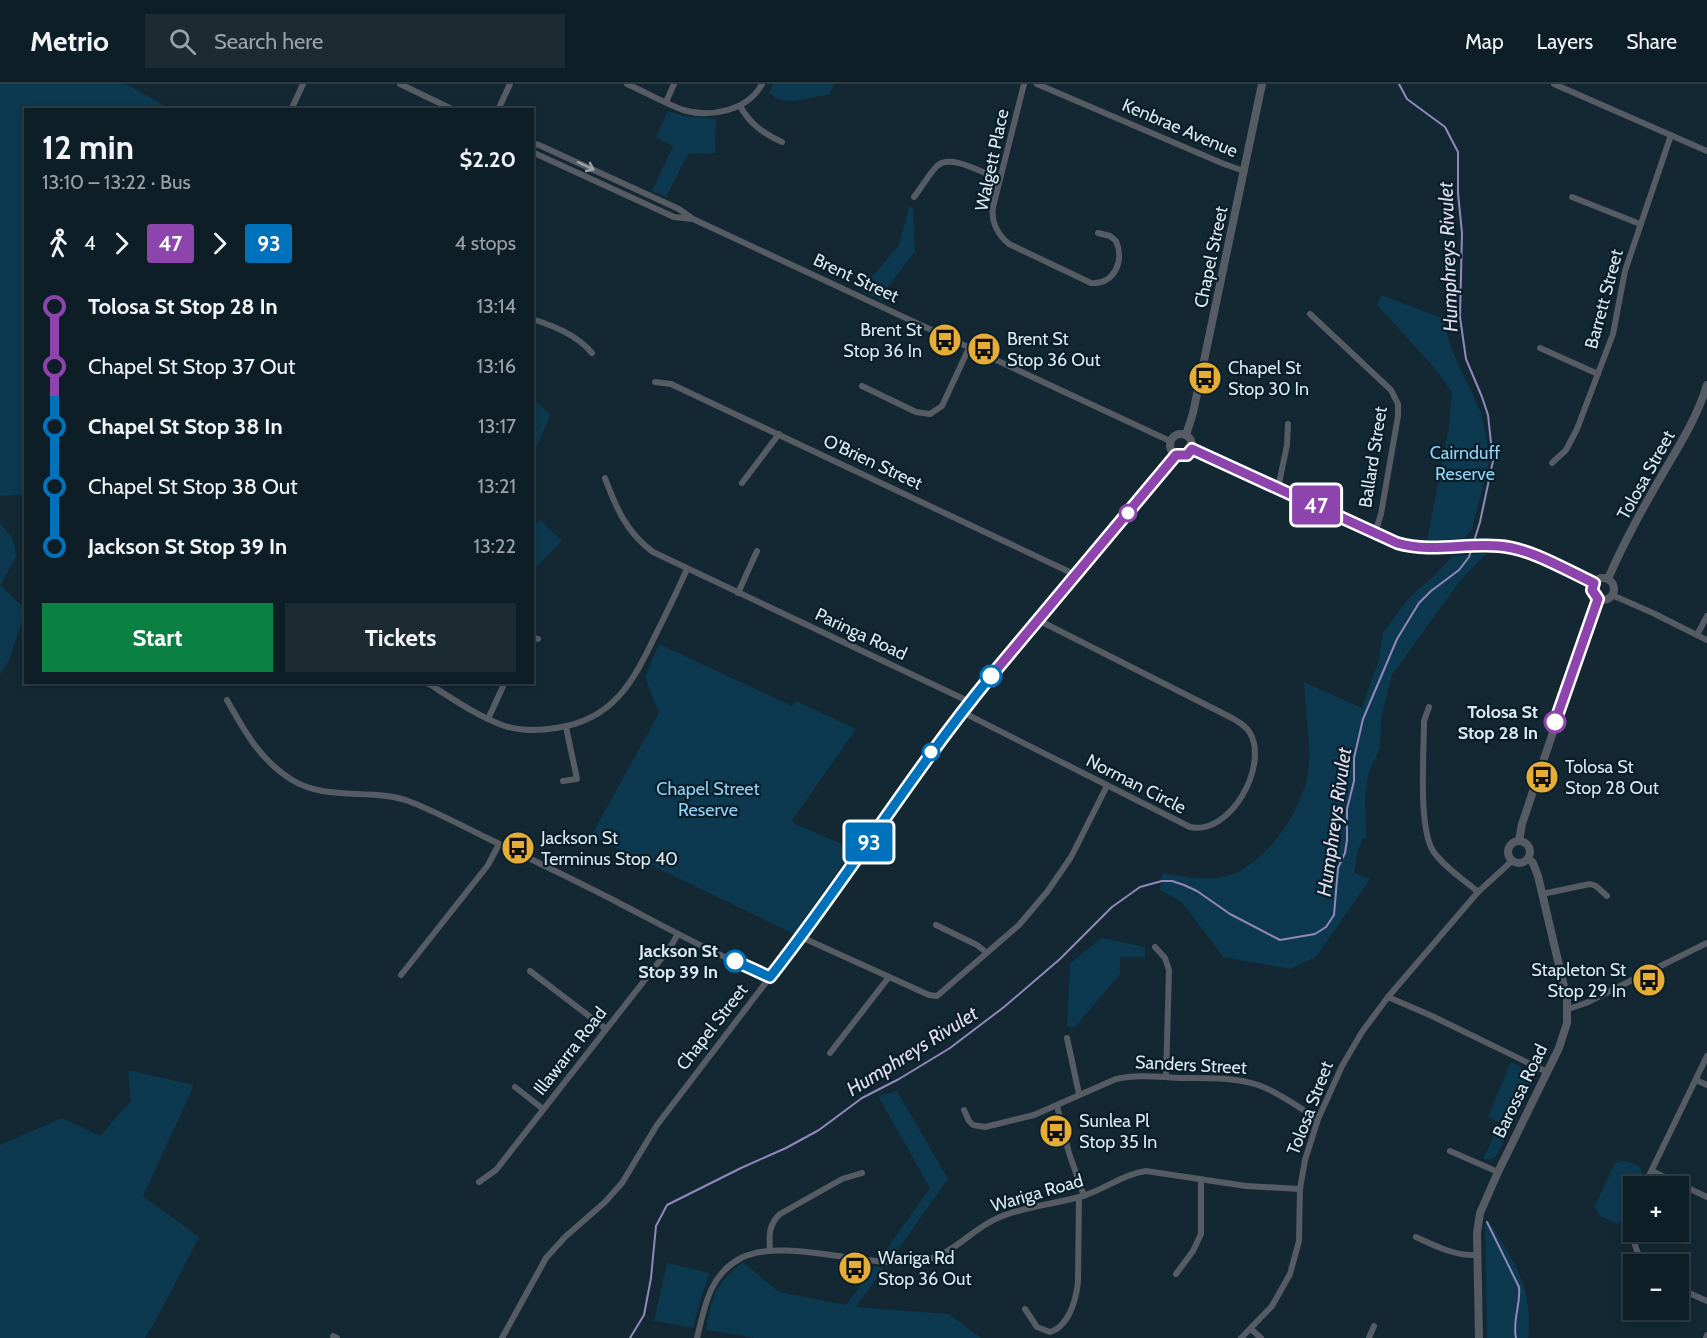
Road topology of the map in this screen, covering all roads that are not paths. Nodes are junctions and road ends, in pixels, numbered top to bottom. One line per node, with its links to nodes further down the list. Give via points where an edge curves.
1 (303, 84): 13 (street)
2 (400, 84): 14 (street)
3 (510, 84): 15 (street)
4 (627, 84): 11 (street)
5 (674, 84): 11 (street)
6 (762, 84): 12 (street)
7 (1024, 84): 22 (street, Walgett Place)
8 (1037, 84): 21 (street, Kenbrae Avenue)
9 (1262, 84): 21 (street, Chapel Street)
10 (1554, 84): 16 (street)
11 (666, 102): 12 (street, via 703,113)
12 (740, 106): 17 (street, via 747,118)
13 (292, 108)
14 (450, 108)
15 (499, 108)
16 (1671, 135): 19 (street); 26 (street, Barrett Street)
17 (782, 142)
18 (534, 144): 25 (street, Brent Street, one-way to 25, via 679,209)
19 (1707, 151)
20 (534, 153): 25 (street, Brent Street, via 674,217)
21 (1245, 171): 39 (street, Chapel Street)
22 (1000, 179): 23 (street, via 948,160 938,165); 27 (street, Walgett Place, via 993,214 999,234 1009,244 1091,283 1103,282 1115,273 1119,250 1114,238)
23 (914, 197)
24 (1572, 197): 26 (street)
25 (693, 219): 30 (street, Brent Street)
26 (1641, 224): 33 (street, Barrett Street, via 1625,271 1613,334)
27 (1098, 232)
28 (1310, 314): 47 (street, Ballard Street, via 1397,399 1398,416)
29 (534, 320): 32 (street, via 568,334)
30 (969, 348): 36 (street, via 942,406 930,414 921,414); 40 (street, Brent Street)
31 (1540, 348): 33 (street)
32 (592, 353)
33 (1598, 374): 43 (street, Barrett Street, via 1577,429 1566,450)
34 (655, 382): 38 (street, O'Brien Street, via 671,384)
35 (1707, 385): 51 (street, Tolosa Street, via 1698,411)
36 (862, 386)
37 (1288, 424): 46 (street)
38 (779, 434): 45 (street); 50 (street, O'Brien Street)
39 (1185, 435): 40 (street, via 1178,434); 41 (street, via 1191,439)
40 (1170, 441): 42 (street, via 1171,451)
41 (1192, 449): 42 (street, via 1187,455); 46 (street)
42 (1176, 455): 50 (street, Chapel Street)
43 (1552, 463)
44 (605, 478): 49 (street, Paringa Road, via 618,511 634,536 653,552)
45 (742, 483)
46 (1278, 488): 47 (street)
47 (1375, 533): 52 (street, via 1421,548 1507,547)
48 (757, 551): 53 (street)
49 (687, 570): 53 (street, Paringa Road); 67 (street, via 630,685 613,703)
50 (1076, 575): 57 (street, Chapel Street)
51 (1608, 579): 52 (street); 54 (street, via 1613,586)
52 (1594, 583): 55 (street, via 1592,590)
53 (738, 593): 63 (street, Paringa Road)
54 (1612, 595): 55 (street); 58 (street)
55 (1598, 599): 72 (street)
56 (1707, 616): 58 (street)
57 (1038, 620): 63 (street, Chapel Street); 71 (street, Norman Circle, via 1240,723 1254,742 1252,771 1244,793 1229,813 1209,827 1183,824)
58 (1697, 635): 59 (street)
59 (1707, 640)
60 (429, 684): 66 (street)
61 (504, 684): 66 (street)
62 (227, 700): 73 (street, via 257,750 294,781 329,792 402,798)
63 (970, 702): 65 (street, Chapel Street)
64 (1429, 707): 76 (street, via 1424,721 1426,835 1439,858)
65 (962, 712): 71 (street, Norman Circle); 81 (street, Chapel Street)
66 (488, 719): 67 (street, via 520,729)
67 (566, 727): 69 (street)
68 (585, 777): 69 (street)
69 (577, 779): 70 (street)
70 (562, 782)
71 (1107, 786): 84 (street, via 1071,857 1047,892)
72 (1519, 841): 74 (street, via 1528,845); 75 (street, via 1509,849)
73 (499, 844): 80 (street); 87 (street, via 488,865)
74 (1528, 858): 75 (street, via 1519,863); 77 (street, Barossa Road, via 1536,869)
75 (1513, 860): 76 (street, Tolosa Street)
76 (1478, 892): 90 (street, Tolosa Street)
77 (1542, 894): 78 (street, via 1590,884); 91 (street, Barossa Road)
78 (1607, 896)
79 (936, 925): 84 (street)
80 (678, 934): 88 (street); 92 (street, Illawarra Road)
81 (801, 937): 88 (street, Chapel Street); 89 (street)
82 (1705, 945): 85 (street); 91 (street)
83 (1155, 947): 97 (street, via 1170,970)
84 (987, 954): 89 (street, via 937,996)
85 (1707, 954)
86 (530, 971): 92 (street)
87 (401, 975)
88 (770, 977): 125 (street, Chapel Street, via 657,1125 622,1183 546,1258)
89 (889, 978): 94 (street)
90 (1388, 997): 96 (street); 105 (street, Tolosa Street, via 1351,1049)
91 (1568, 1009): 96 (street, Barossa Road, via 1565,1029)
92 (606, 1029): 103 (street, Illawarra Road)
93 (1068, 1038): 101 (street)
94 (830, 1053)
95 (1707, 1056): 98 (street)
96 (1547, 1072): 108 (street, Barossa Road)
97 (1166, 1077): 101 (street, Sanders Street, via 1126,1077); 105 (street, Sanders Street, via 1256,1084)
98 (1696, 1080): 99 (street); 107 (street)
99 (1707, 1085)
100 (514, 1087): 103 (street)
101 (1079, 1094): 102 (street, Sanders Street)
102 (1057, 1106): 104 (street, Sanders Street, via 985,1127 973,1125); 114 (street)
103 (543, 1109): 112 (street, Illawarra Road, via 496,1170)
104 (964, 1110)
105 (1318, 1119): 113 (street, Tolosa Street)
106 (1450, 1151): 108 (street)
107 (1652, 1171): 110 (street); 115 (street)
108 (1498, 1172): 118 (street, Barossa Road, via 1478,1220)
109 (862, 1173): 117 (street, via 842,1179 780,1214 770,1229)
110 (1649, 1176)
111 (1201, 1179): 113 (street, Wariga Road, via 1260,1188); 114 (street, Wariga Road, via 1146,1171); 119 (street, via 1201,1234)
112 (479, 1182)
113 (1300, 1189): 124 (street, Tolosa Street, via 1299,1241 1290,1274 1279,1296)
114 (1081, 1197): 117 (street, Wariga Road, via 999,1217 953,1250 924,1261 884,1263); 122 (street, via 1077,1293 1069,1312 1059,1327 1050,1332 1037,1327)
115 (1707, 1197)
116 (1416, 1237): 118 (street, via 1450,1252)
117 (770, 1251): 126 (street, Wariga Road, via 744,1257 715,1281)
118 (1477, 1255): 130 (street, Barossa Road)
119 (1176, 1274)
120 (1689, 1293): 121 (street)
121 (1707, 1301)
122 (1025, 1309)
123 (1374, 1326): 129 (street)
124 (1251, 1329): 127 (street, Tolosa Street); 128 (street)
125 (502, 1338)
126 (697, 1338)
127 (1241, 1338)
128 (1261, 1338)
129 (1369, 1338)
130 (1479, 1338)

